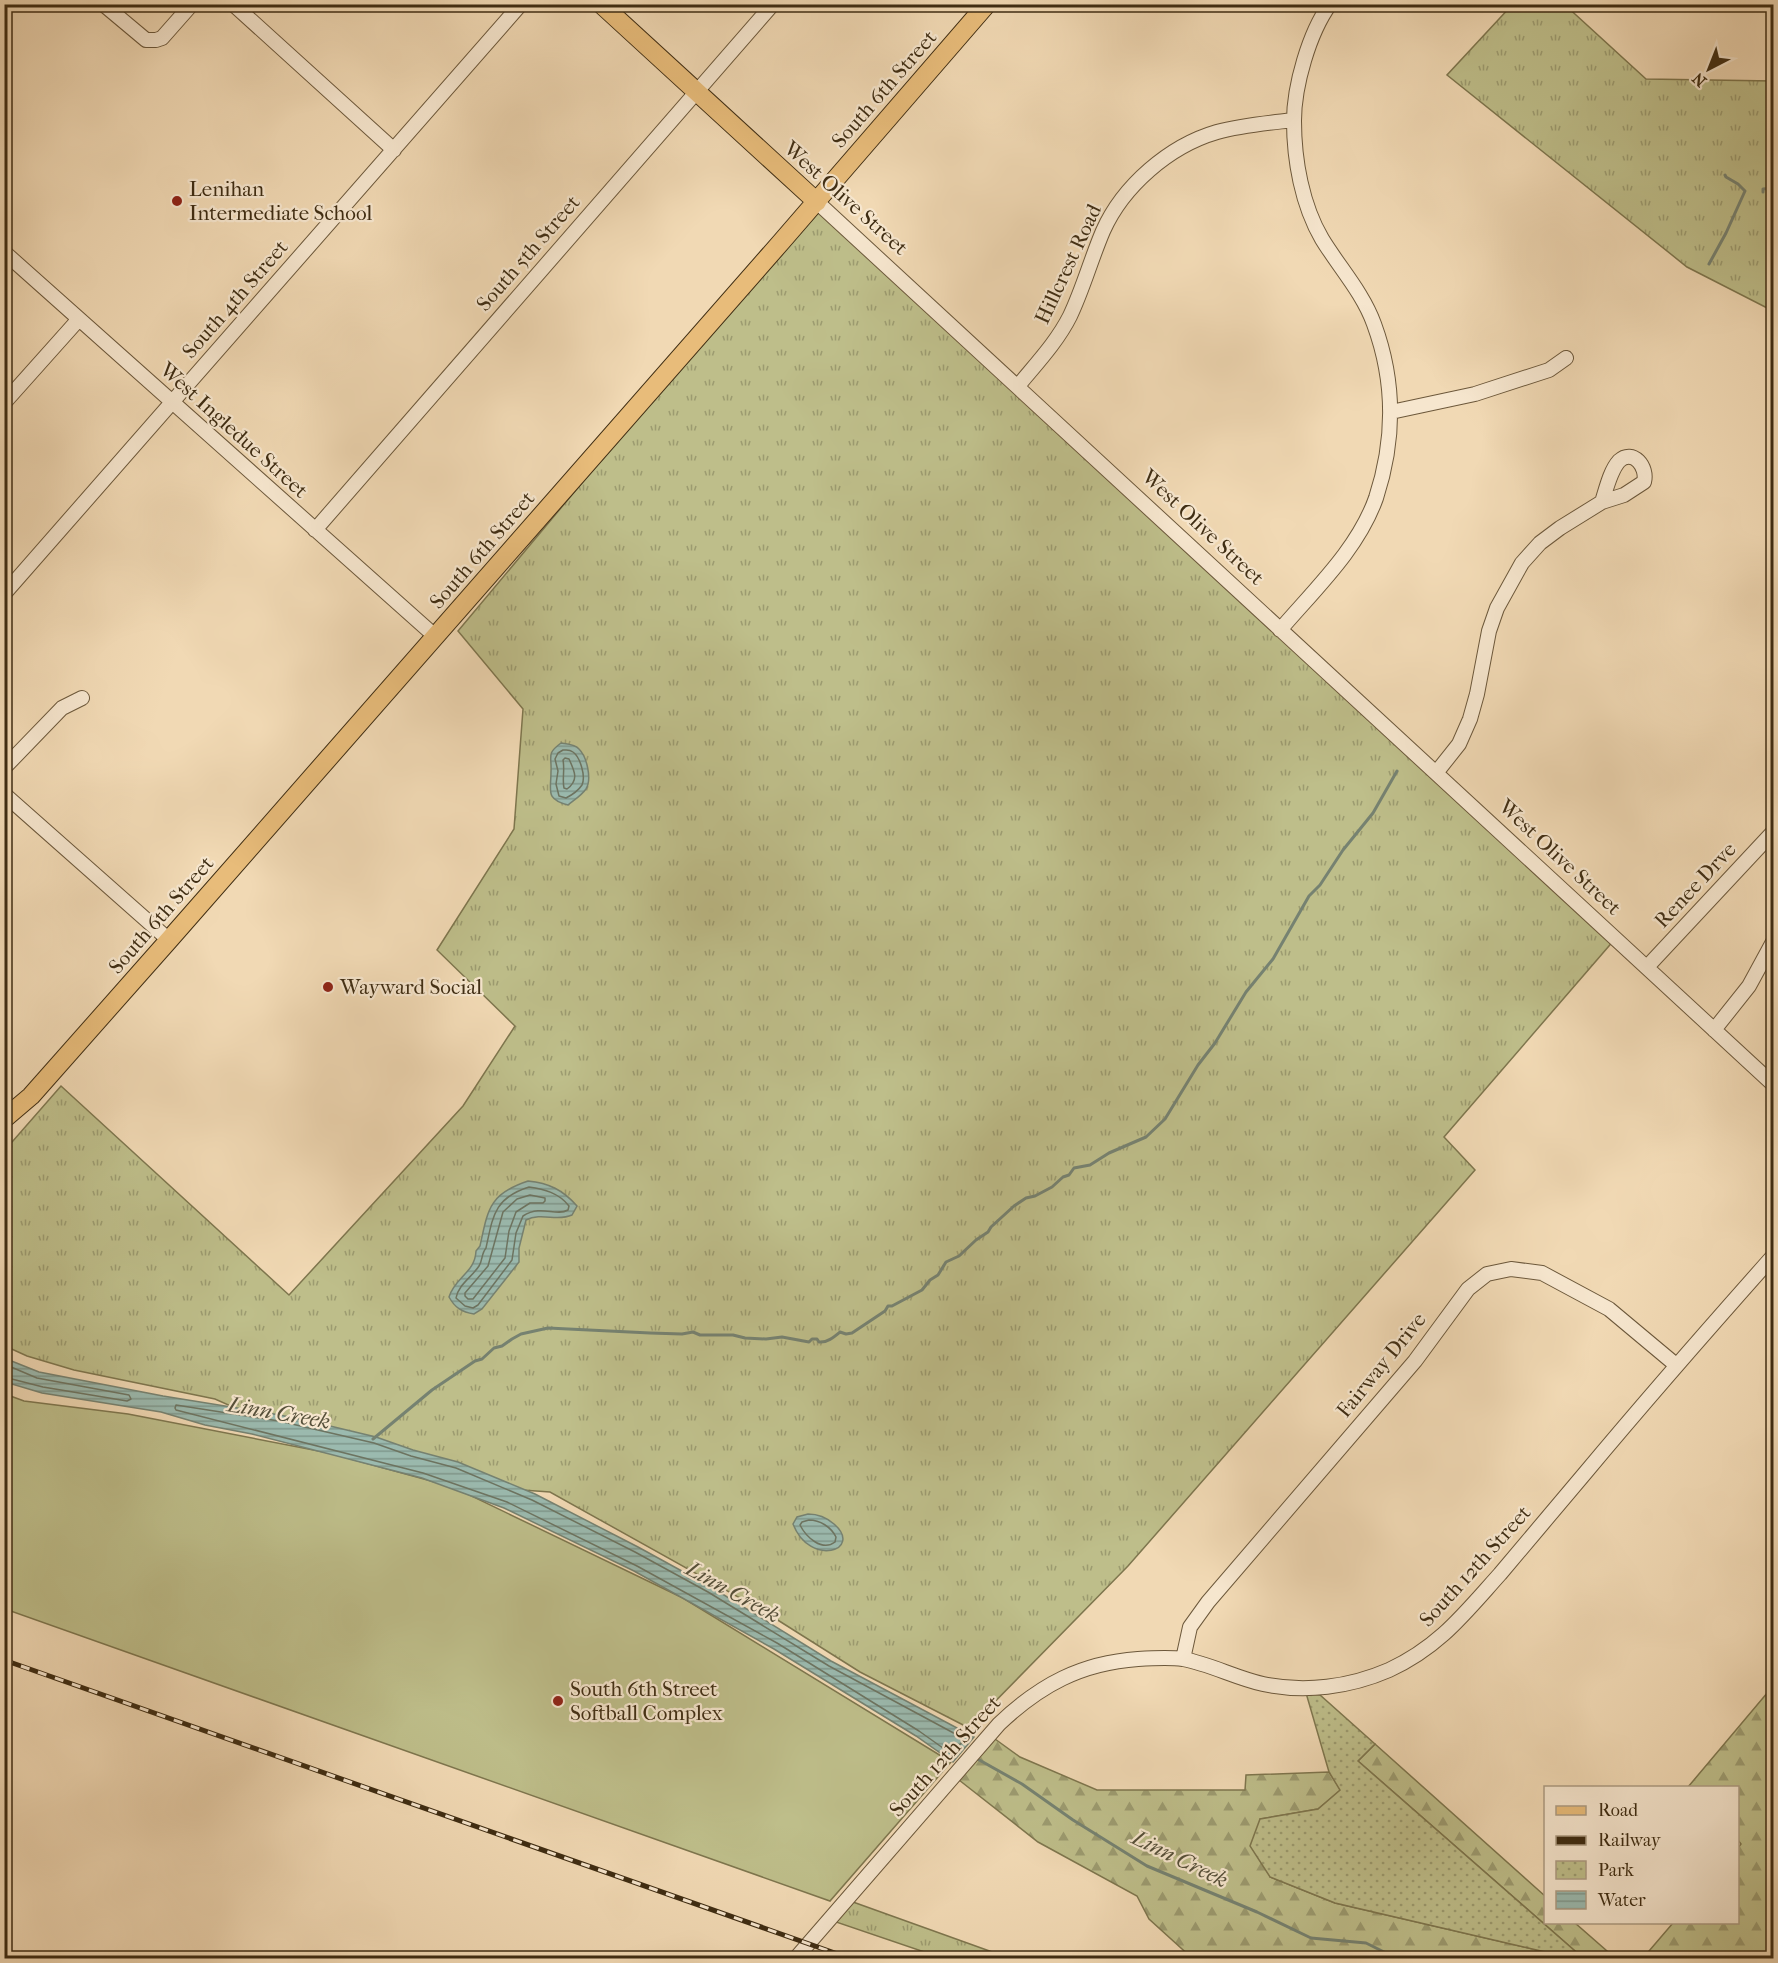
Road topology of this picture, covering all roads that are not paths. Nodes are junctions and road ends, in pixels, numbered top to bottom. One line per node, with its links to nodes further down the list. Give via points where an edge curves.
1 (103, 4): 2 (street, via 146,40 162,38)
2 (192, 4)
3 (233, 4): 11 (street)
4 (521, 4): 11 (street, South 4th Street)
5 (601, 4): 9 (main road, West Olive Street)
6 (773, 4): 9 (street, South 5th Street)
7 (987, 4): 12 (main road, South 6th Street)
8 (1330, 4): 10 (street, via 1305,59)
9 (697, 92): 12 (main road, West Olive Street); 21 (street, South 5th Street)
10 (1294, 120): 16 (street, Hillcrest Road, via 1246,125 1195,140 1141,179 1104,229 1071,315); 19 (street, via 1307,208 1321,238 1373,321 1389,375)
11 (394, 150): 18 (street, South 4th Street)
12 (817, 202): 16 (street, West Olive Street); 24 (main road, South 6th Street)
13 (4, 252): 14 (street, West Ingledue Street)
14 (79, 319): 17 (street); 18 (street, West Ingledue Street)
15 (1566, 358): 19 (street, via 1550,370 1475,394)
16 (1017, 386): 23 (street, West Olive Street)
17 (4, 403)
18 (172, 403): 21 (street, West Ingledue Street); 22 (street, South 4th Street)
19 (1391, 412): 23 (street, via 1376,498 1364,522 1344,556)
20 (1602, 502): 27 (street, via 1540,543 1522,563 1489,631 1470,719 1459,744)
21 (315, 530): 24 (street, West Ingledue Street)
22 (4, 594)
23 (1280, 630): 27 (street, West Olive Street)
24 (436, 637): 30 (main road, South 6th Street)
25 (82, 698): 26 (street, via 62,708)
26 (4, 768)
27 (1436, 773): 32 (street, West Olive Street)
28 (4, 794): 30 (street)
29 (1773, 831): 32 (street, Renee Drve)
30 (169, 940): 35 (main road, South 6th Street, via 31,1096)
31 (1773, 940): 33 (street, via 1749,986)
32 (1647, 967): 33 (street, West Olive Street)
33 (1714, 1030): 34 (street, West Olive Street)
34 (1773, 1085)
35 (4, 1119)
36 (1773, 1255): 37 (street, South 12th Street)
37 (1676, 1365): 38 (street, South 12th Street, via 1461,1618 1422,1653 1364,1679 1314,1689 1263,1684); 38 (street, Fairway Drive, via 1609,1308 1542,1273 1511,1269 1487,1274 1468,1289 1415,1361 1208,1602 1190,1627)
38 (1183, 1659): 39 (street, South 12th Street, via 1103,1664 1062,1678 1018,1706)
39 (796, 1959)

